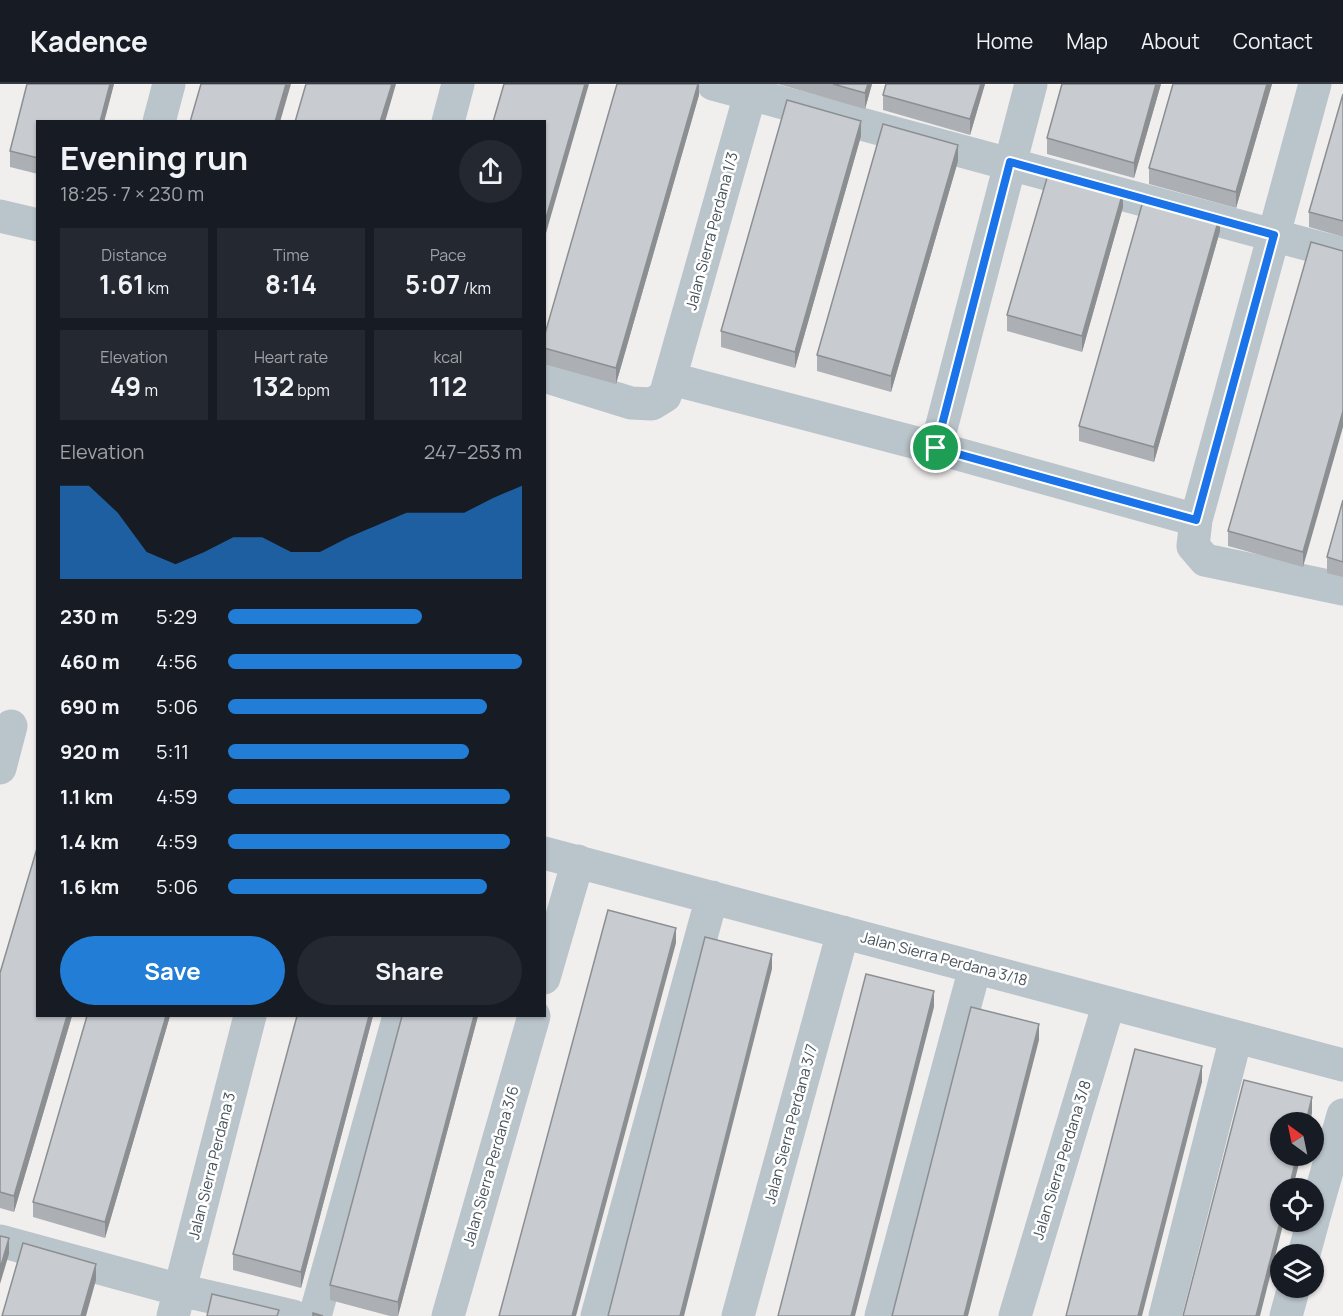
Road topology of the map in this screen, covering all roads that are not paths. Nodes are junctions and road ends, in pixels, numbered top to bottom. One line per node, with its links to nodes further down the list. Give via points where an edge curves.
1 (169, 84): 7 (street)
2 (458, 84): 8 (street)
3 (713, 84): 6 (street)
4 (1030, 84): 9 (street)
5 (1315, 84): 12 (street)
6 (751, 89): 9 (street); 15 (street, Jalan Sierra Perdana 1/3)
7 (160, 120)
8 (449, 120)
9 (1010, 162): 12 (street); 16 (street)
10 (0, 216): 11 (street)
11 (36, 225)
12 (1274, 235): 13 (street); 17 (street)
13 (1343, 254)
14 (546, 377): 15 (street, via 631,403 652,404 666,396)
15 (672, 379): 16 (street)
16 (936, 448): 17 (street)
17 (1196, 520): 18 (street, via 1193,546 1205,560)
18 (1343, 589)
19 (16, 727): 20 (street)
20 (0, 768)
21 (546, 853): 22 (street, Jalan Sierra Perdana 3/18)
22 (578, 861): 23 (street, Jalan Sierra Perdana 3/18); 26 (street)
23 (712, 897): 24 (street, Jalan Sierra Perdana 3/18); 41 (street)
24 (843, 932): 25 (street, Jalan Sierra Perdana 3/18); 42 (street, Jalan Sierra Perdana 3/7)
25 (975, 968): 27 (street, Jalan Sierra Perdana 3/18); 43 (street)
26 (546, 971)
27 (1109, 1003): 31 (street, Jalan Sierra Perdana 3/18); 44 (street, Jalan Sierra Perdana 3/8)
28 (250, 1017): 37 (street, Jalan Sierra Perdana 3)
29 (399, 1017): 39 (street)
30 (534, 1017): 40 (street, Jalan Sierra Perdana 3/6)
31 (1236, 1037): 32 (street, Jalan Sierra Perdana 3/18); 45 (street)
32 (1343, 1065)
33 (1343, 1115): 34 (street)
34 (1324, 1181)
35 (0, 1241): 37 (street)
36 (1291, 1298): 46 (street)
37 (176, 1303): 38 (street)
38 (293, 1316)
39 (315, 1316)
40 (448, 1316)
41 (597, 1316)
42 (738, 1316)
43 (882, 1316)
44 (1015, 1316)
45 (1165, 1316)
46 (1286, 1316)

